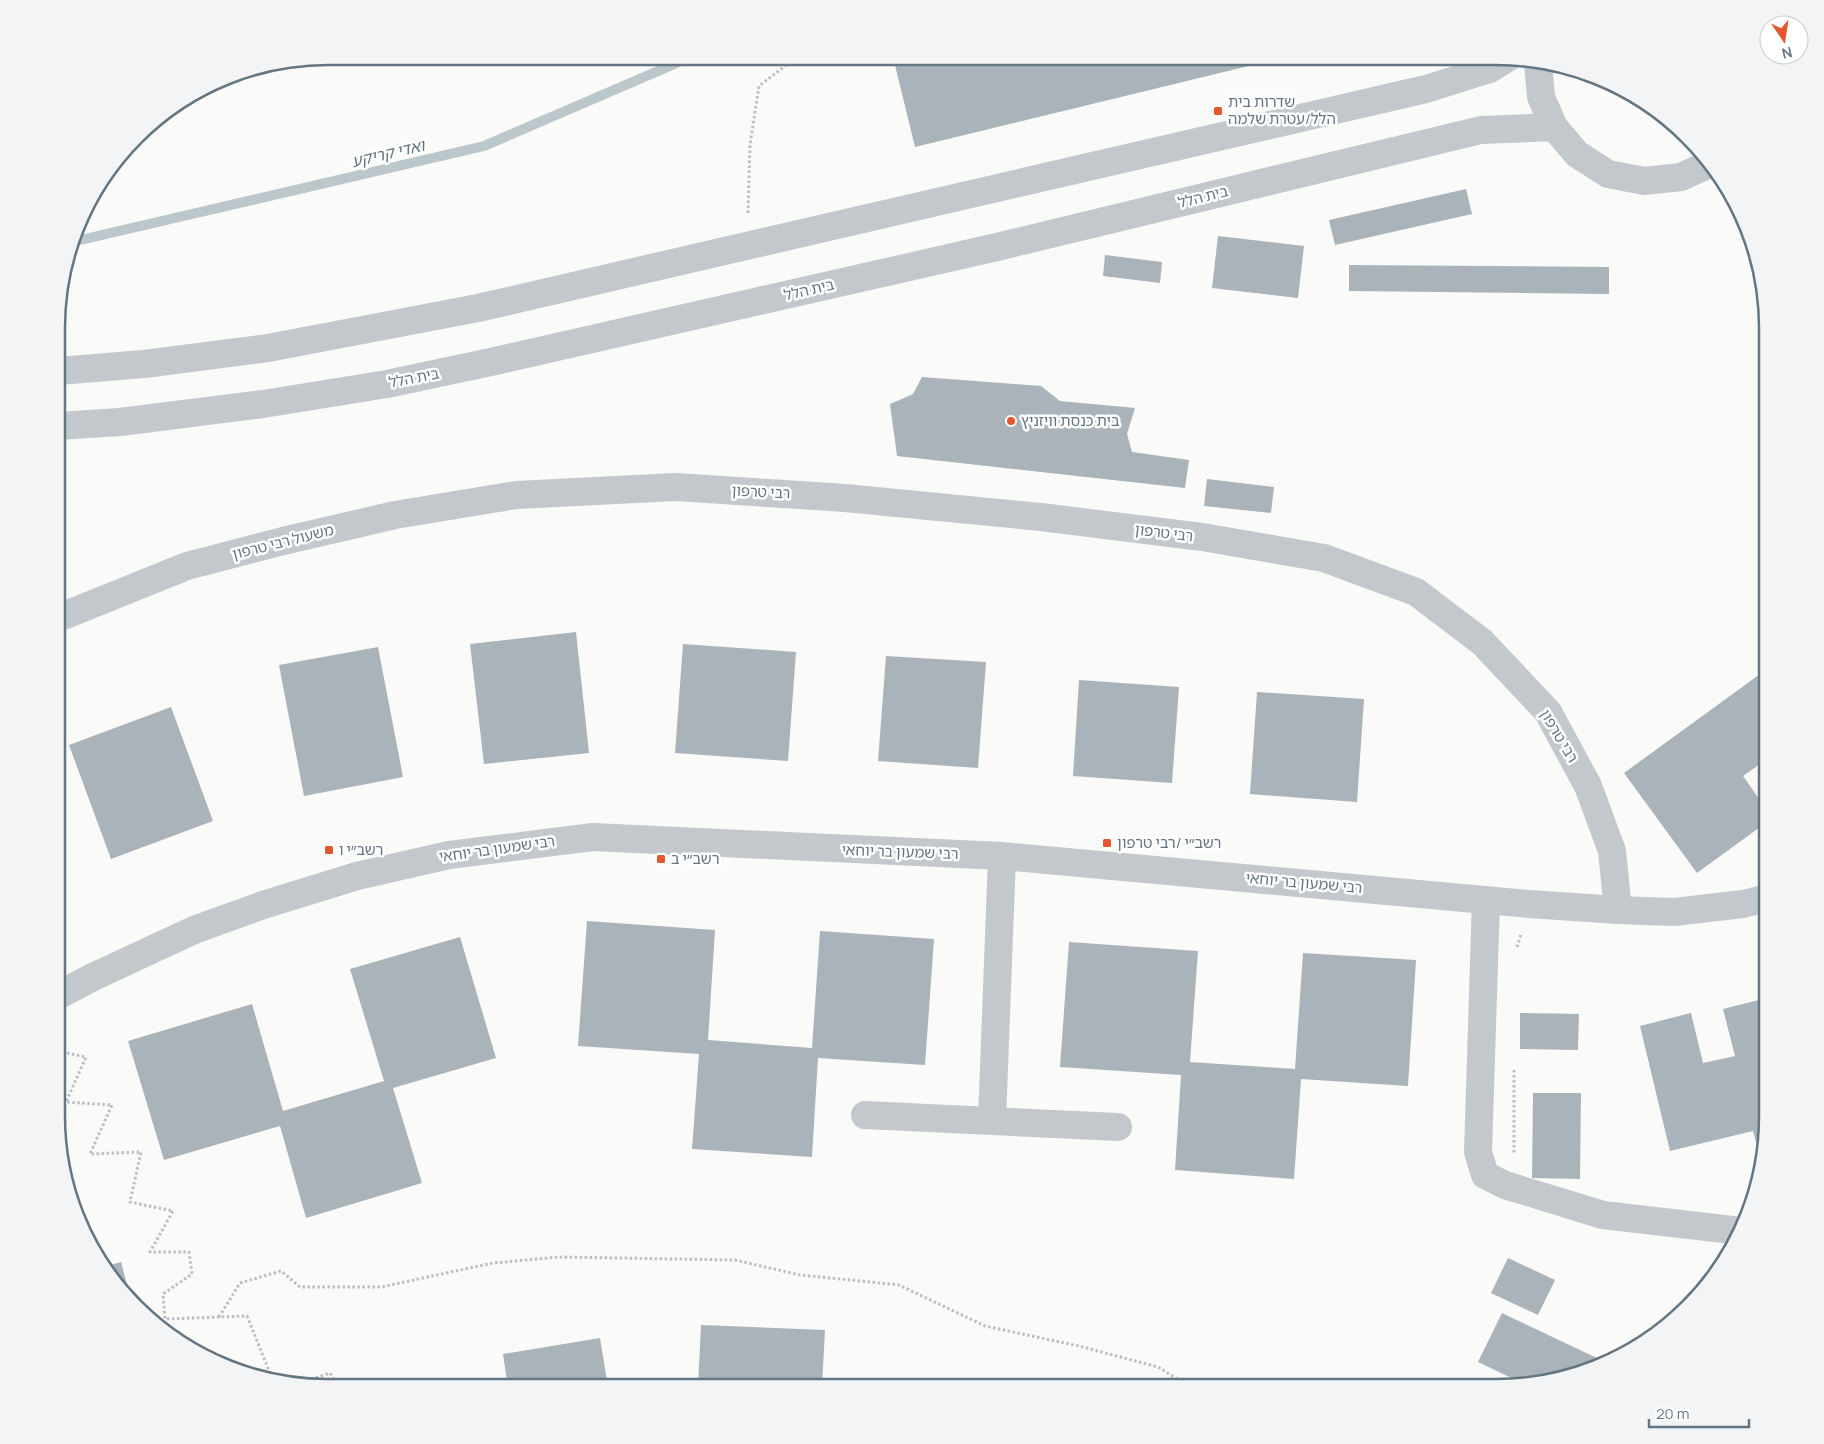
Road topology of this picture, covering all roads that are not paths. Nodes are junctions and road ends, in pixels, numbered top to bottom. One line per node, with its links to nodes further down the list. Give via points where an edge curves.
1 (1497, 65): 5 (street, via 1426,89 478,308 268,348)
2 (1539, 68): 3 (street, via 1541,97)
3 (1554, 127): 4 (street, via 1577,154 1608,174 1644,181 1681,177); 6 (street, בית הלל, via 1480,130 997,247 396,382 254,405)
4 (1704, 167)
5 (65, 370)
6 (65, 426)
7 (516, 496): 8 (street, משעול רבי טרפון, via 395,515 187,566); 12 (street, רבי טרפון, via 676,487 845,498 1041,517 1202,537 1324,558 1416,592 1482,642 1548,712 1588,786 1612,851)
8 (65, 615)
9 (1002, 856): 10 (street, רבי שמעון בר יוחאי); 13 (street, רבי שמעון בר יוחאי, via 592,837 457,853 357,876 234,915 186,934); 15 (street)
10 (1486, 900): 12 (street, רבי שמעון בר יוחאי); 17 (street, via 1478,1152 1485,1175 1604,1215)
11 (1759, 900): 12 (street, רבי שמעון בר יוחאי, via 1674,912)
12 (1618, 910)
13 (65, 992)
14 (865, 1115): 15 (street)
15 (992, 1121): 16 (street)
16 (1118, 1127)
17 (1733, 1230)

